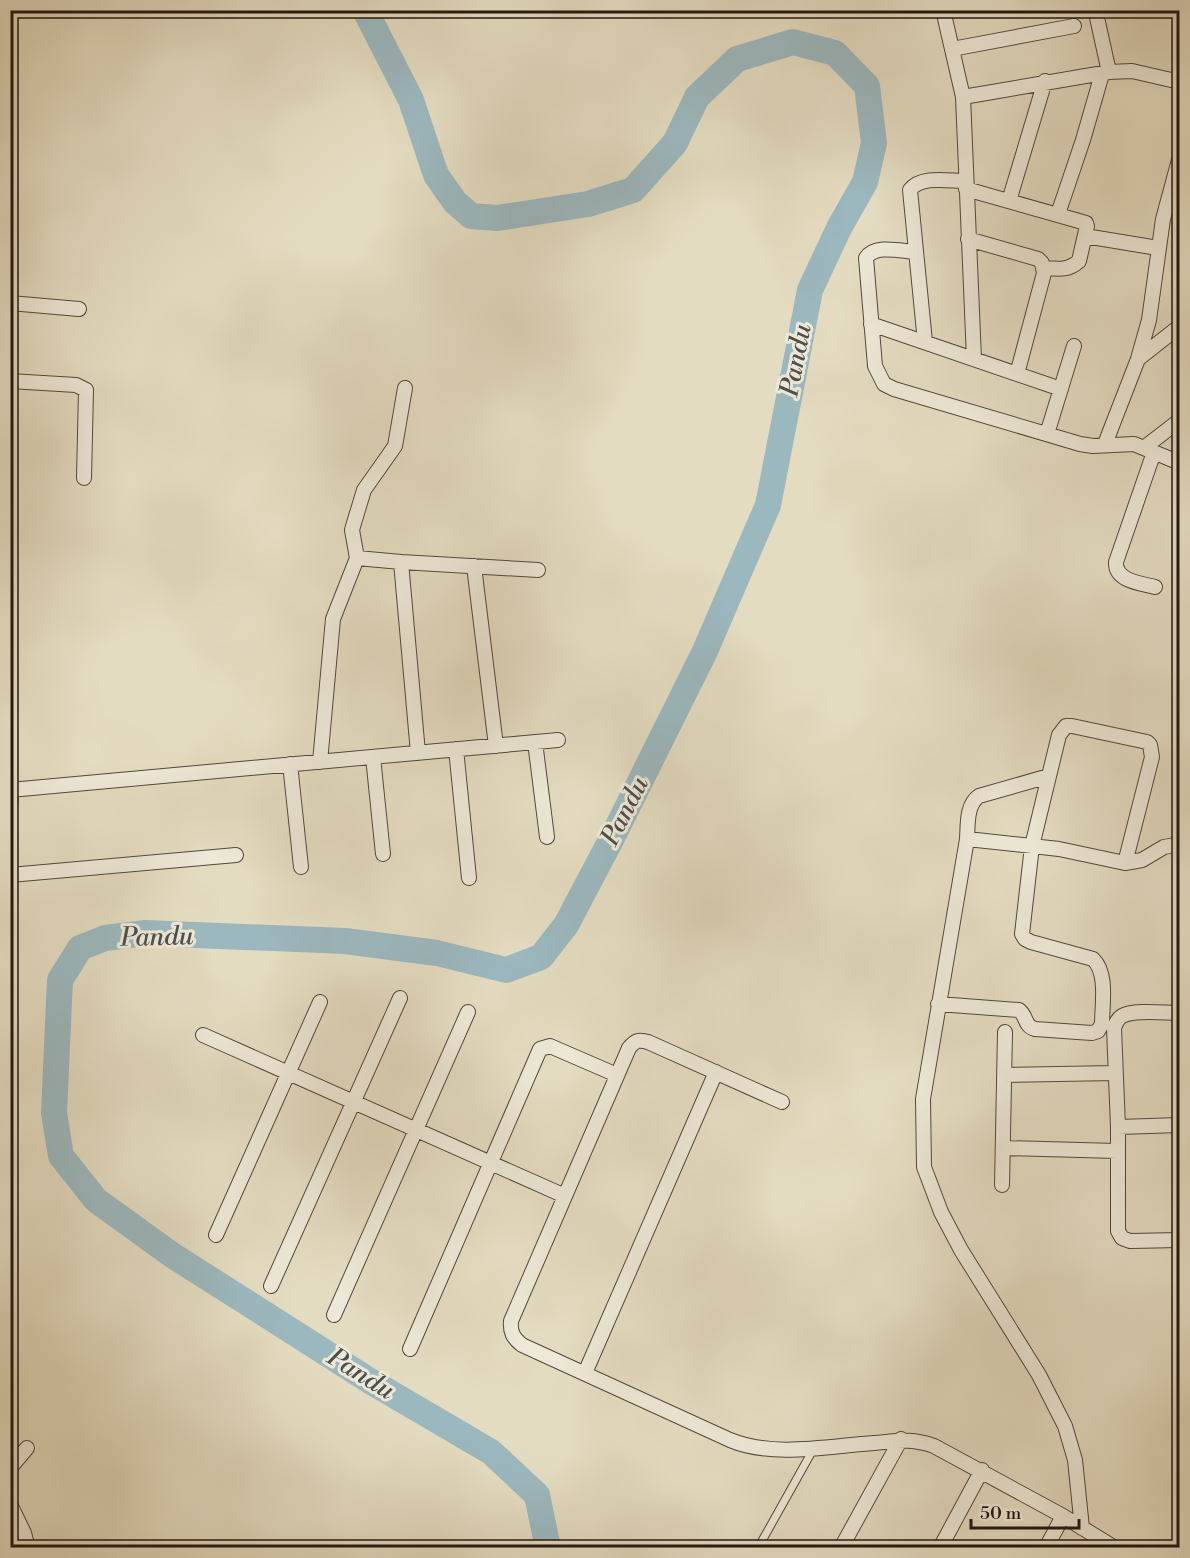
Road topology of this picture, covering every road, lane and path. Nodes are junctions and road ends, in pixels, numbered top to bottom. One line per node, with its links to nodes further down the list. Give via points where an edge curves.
1 (943, 10): 4 (street)
2 (1096, 13): 5 (street)
3 (1074, 26): 4 (street)
4 (952, 49): 8 (street)
5 (1106, 73): 6 (street); 7 (street, via 1132,71); 13 (street)
6 (1045, 81): 8 (street); 12 (street)
7 (1179, 82)
8 (963, 97): 11 (street)
9 (1179, 156): 10 (street)
10 (1176, 177): 16 (street, via 1162,219)
11 (966, 185): 12 (street); 15 (street); 17 (street, via 915,183 909,198)
12 (1009, 201): 13 (street)
13 (1058, 214): 14 (street, via 1086,223)
14 (1085, 236): 16 (street); 18 (street, via 1077,264 1066,270)
15 (968, 239): 18 (street, via 1038,259); 25 (street)
16 (1158, 248): 26 (street, via 1149,320)
17 (915, 252): 21 (street, via 869,253 866,258); 23 (street)
18 (1044, 268): 27 (street)
19 (10, 303): 20 (street)
20 (79, 309)
21 (871, 324): 23 (street); 32 (street, via 875,366 884,384)
22 (1179, 326): 26 (street)
23 (925, 342): 25 (street)
24 (1074, 346): 30 (street)
25 (974, 359): 27 (street)
26 (1138, 359): 33 (street)
27 (1017, 374): 30 (street)
28 (10, 381): 36 (street, via 76,385 86,390)
29 (405, 388): 37 (street, via 395,446 364,490 352,530)
30 (1061, 389): 32 (street)
31 (1179, 420): 34 (street)
32 (1047, 434): 33 (street, via 1080,444)
33 (1105, 444): 34 (street, via 1134,444)
34 (1150, 449): 35 (street); 41 (street, via 1115,568 1121,577)
35 (1179, 463)
36 (84, 478)
37 (357, 558): 38 (street); 48 (street, via 333,619)
38 (401, 562): 39 (street); 46 (street)
39 (474, 566): 40 (street); 44 (street)
40 (538, 570)
41 (1155, 587)
42 (558, 740): 43 (street)
43 (536, 742): 44 (street); 53 (street)
44 (496, 746): 45 (street)
45 (456, 749): 46 (street); 62 (street)
46 (418, 753): 47 (street)
47 (373, 757): 48 (street); 57 (street)
48 (320, 762): 49 (street)
49 (290, 764): 51 (street); 60 (street)
50 (1049, 776): 54 (street, via 979,796 971,805); 56 (street); 59 (street, via 1059,735 1066,726 1150,745 1152,757)
51 (11, 790): 52 (street)
52 (10, 808)
53 (547, 837)
54 (967, 839): 56 (street); 65 (street)
55 (1179, 844): 59 (street)
56 (1032, 846): 59 (street); 65 (street, via 1022,934 1031,942 1093,959 1101,974 1101,1028 1092,1033 1035,1029 1030,1028 1019,1010)
57 (383, 854)
58 (236, 855): 61 (street)
59 (1125, 863)
60 (301, 867)
61 (10, 875)
62 (468, 878)
63 (400, 998): 75 (street)
64 (320, 1002): 71 (street)
65 (938, 1004): 98 (street, via 924,1099 924,1167 961,1250 1039,1375 1065,1426 1075,1460)
66 (468, 1012): 79 (street)
67 (1179, 1013): 72 (street, via 1134,1013 1118,1019 1114,1028)
68 (1005, 1032): 74 (street)
69 (203, 1035): 71 (street)
70 (716, 1072): 73 (street, via 641,1040 629,1048); 76 (street); 90 (street)
71 (288, 1073): 75 (street); 85 (street)
72 (1114, 1073): 74 (street); 78 (street)
73 (617, 1075): 82 (street, via 550,1046 540,1049); 84 (street)
74 (1004, 1075): 80 (street)
75 (354, 1102): 79 (street); 87 (street)
76 (782, 1102)
77 (1179, 1125): 78 (street)
78 (1118, 1127): 81 (street)
79 (416, 1130): 82 (street); 88 (street)
80 (1003, 1148): 81 (street); 83 (street)
81 (1117, 1151): 86 (street, via 1117,1221 1122,1238)
82 (490, 1163): 84 (street); 89 (street)
83 (1002, 1185)
84 (565, 1196): 90 (street, via 510,1329 522,1345)
85 (216, 1235)
86 (1179, 1240)
87 (271, 1286)
88 (334, 1315)
89 (410, 1349)
90 (585, 1373): 93 (street, via 743,1446)
91 (901, 1439): 93 (street); 95 (street, via 934,1446); 101 (street)
92 (27, 1448): 94 (street)
93 (814, 1448): 100 (lane)
94 (10, 1468)
95 (982, 1470): 97 (street); 102 (street)
96 (12, 1514): 99 (street)
97 (1063, 1516): 98 (street); 103 (street)
98 (1082, 1528): 104 (street)
99 (28, 1548)
100 (758, 1548)
101 (841, 1548)
102 (940, 1548)
103 (1046, 1548)
104 (1115, 1548)

